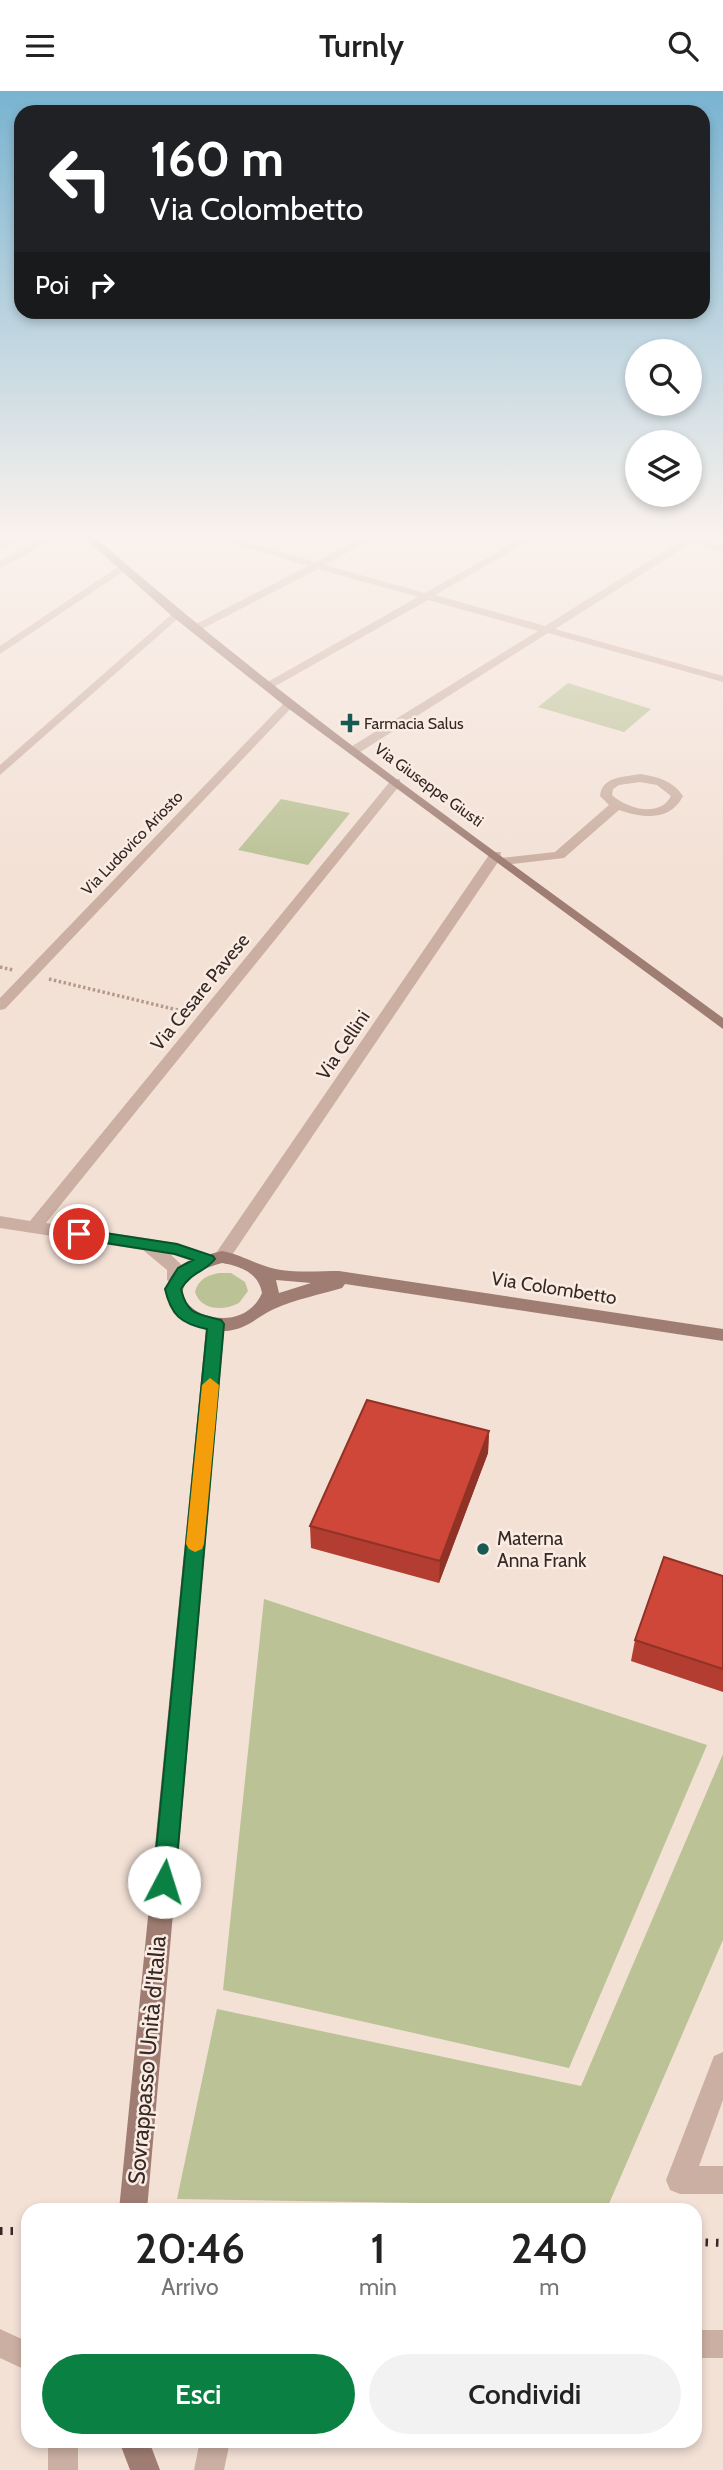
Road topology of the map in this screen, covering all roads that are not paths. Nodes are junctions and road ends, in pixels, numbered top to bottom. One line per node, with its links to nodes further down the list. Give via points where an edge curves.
1 (138, 649): 10 (street)
2 (220, 649): 7 (street, Via Giuseppe Giusti)
3 (334, 649): 7 (street)
4 (516, 649): 9 (street)
5 (612, 649): 6 (street)
6 (723, 679)
7 (268, 686): 8 (street, Via Giuseppe Giusti)
8 (289, 704): 9 (street, Via Giuseppe Giusti); 14 (street, Via Ludovico Ariosto)
9 (354, 751): 11 (street, Via Giuseppe Giusti)
10 (0, 771)
11 (396, 782): 13 (street, Via Giuseppe Giusti); 17 (street, Via Cesare Pavese)
12 (616, 806): 12 (street, via 658,811 676,802 677,796 663,782 625,779 607,788 606,796); 13 (street, via 559,855)
13 (500, 858): 15 (street, Via Giuseppe Giusti); 19 (street, Via Cellini)
14 (0, 1006)
15 (723, 1025)
16 (0, 1222): 17 (street, Via Colombetto)
17 (34, 1227): 18 (street, Via Colombetto)
18 (147, 1245): 19 (street, Via Colombetto); 21 (street, Via Colombetto, via 176,1268)
19 (215, 1258): 20 (street, Via Colombetto, via 246,1261); 21 (street, via 184,1271)
20 (263, 1272): 22 (street, Via Colombetto); 23 (street, via 270,1292)
21 (176, 1280): 24 (street, Via Colombetto, via 174,1297 183,1313)
22 (378, 1283): 23 (street, Via Colombetto, via 320,1287); 25 (street, Via Colombetto)
23 (263, 1306): 24 (street, Via Colombetto, via 248,1318)
24 (216, 1324): 28 (street, Sovrappasso Unità d'Italia)
25 (723, 1335)
26 (723, 2065): 27 (street, via 680,2179)
27 (723, 2180)
28 (134, 2203)
29 (0, 2343): 32 (street)
30 (702, 2344): 31 (street)
31 (723, 2344)
32 (21, 2354)
33 (63, 2448): 36 (street)
34 (137, 2448): 37 (street)
35 (214, 2448): 38 (street)
36 (63, 2470)
37 (145, 2470)
38 (209, 2470)

